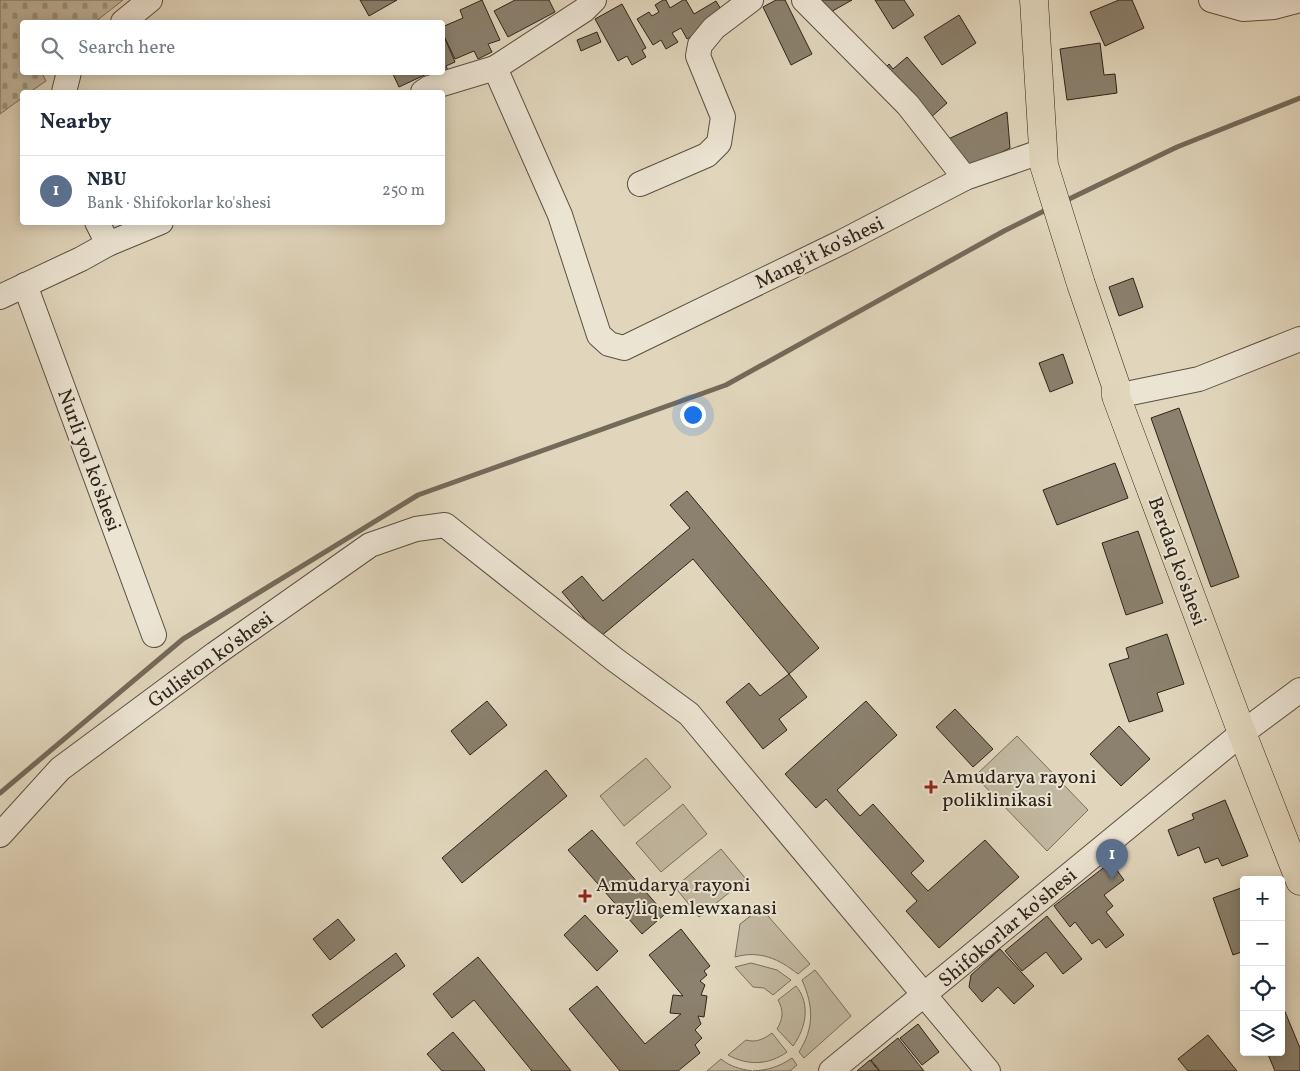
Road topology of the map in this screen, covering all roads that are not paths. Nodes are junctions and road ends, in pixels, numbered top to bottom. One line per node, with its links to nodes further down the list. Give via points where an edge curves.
1 (150, 0): 8 (street)
2 (594, 0): 9 (street, via 584,10)
3 (751, 0): 15 (street, via 714,28 700,45 698,56 724,117 719,143 707,154)
4 (804, 0): 14 (street, via 908,105)
5 (1034, 0): 13 (main road)
6 (1211, 0): 7 (street, via 1243,9 1274,7)
7 (1300, 0)
8 (125, 20)
9 (495, 68): 12 (street); 14 (street, Mang'it ko'shesi, via 560,214 599,335 609,344 624,348)
10 (68, 75): 11 (street)
11 (64, 90)
12 (426, 90)
13 (1044, 158): 14 (street, Mang'it ko'shesi); 22 (main road, Berdaq ko'shesi, via 1081,284 1116,386)
14 (965, 178)
15 (640, 184)
16 (98, 225): 18 (street)
17 (154, 225): 18 (street)
18 (108, 244): 19 (street)
19 (25, 285): 20 (street); 23 (street, Nurli yol ko'shesi)
20 (0, 297)
21 (1300, 339): 22 (street, via 1199,379)
22 (1116, 396): 25 (main road, Berdaq ko'shesi)
23 (154, 635)
24 (1300, 690): 25 (street, Shifokorlar ko'shesi)
25 (1242, 733): 27 (main road, Berdaq ko'shesi); 28 (street, Shifokorlar ko'shesi)
26 (0, 835): 28 (street, Guliston ko'shesi, via 60,769 370,545 416,529 445,526 689,714)
27 (1300, 881)
28 (925, 994): 29 (street, Shifokorlar ko'shesi); 30 (street)
29 (831, 1071)
30 (988, 1071)

